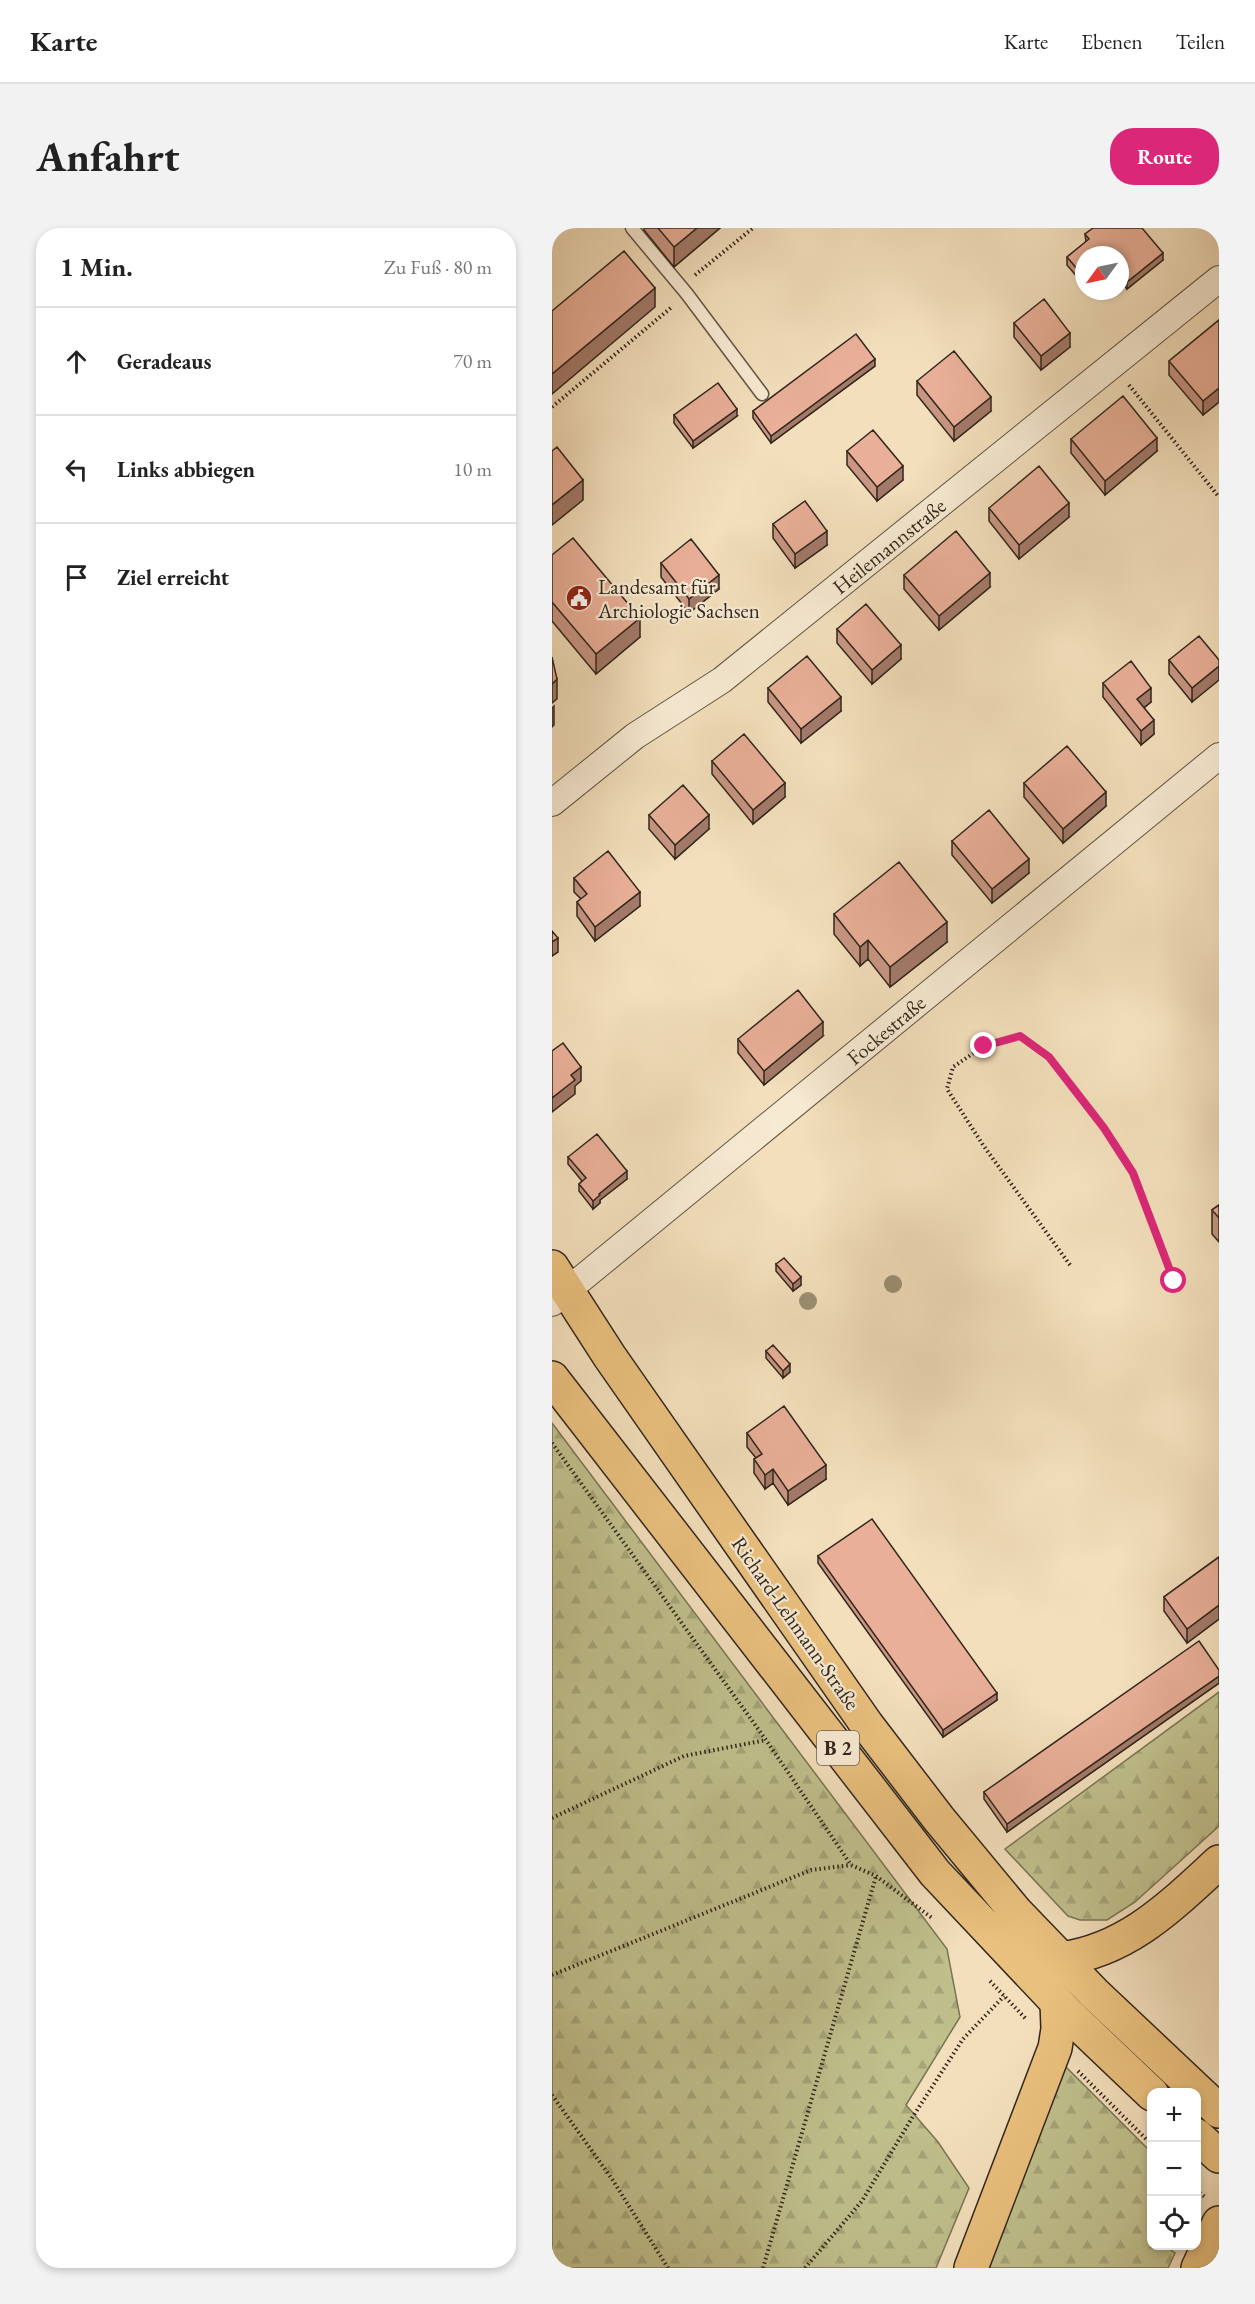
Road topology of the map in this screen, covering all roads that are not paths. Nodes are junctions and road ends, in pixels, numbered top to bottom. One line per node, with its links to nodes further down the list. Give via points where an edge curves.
1 (632, 228): 3 (lane)
2 (1219, 279): 5 (street, Heilemannstraße, via 722,680 635,736)
3 (762, 394)
4 (1219, 756): 6 (street, Fockestraße)
5 (552, 802)
6 (557, 1287): 9 (main road, Richard-Lehmann-Straße / B 2, via 867,1725 939,1819)
7 (552, 1378): 10 (main road, Richard-Lehmann-Straße / B 2, via 935,1873)
8 (1219, 1862): 9 (main road, via 1164,1912 1129,1936 1095,1951)
9 (1060, 1959): 12 (main road, Richard-Lehmann-Straße / B 2)
10 (1058, 2002): 11 (main road, Richard-Lehmann-Straße / B 2); 17 (main road, via 1055,2048)
11 (1147, 2089)
12 (1219, 2110)
13 (1201, 2139): 14 (main road)
14 (1219, 2156)
15 (1219, 2223): 16 (main road)
16 (1198, 2267)
17 (971, 2268)

